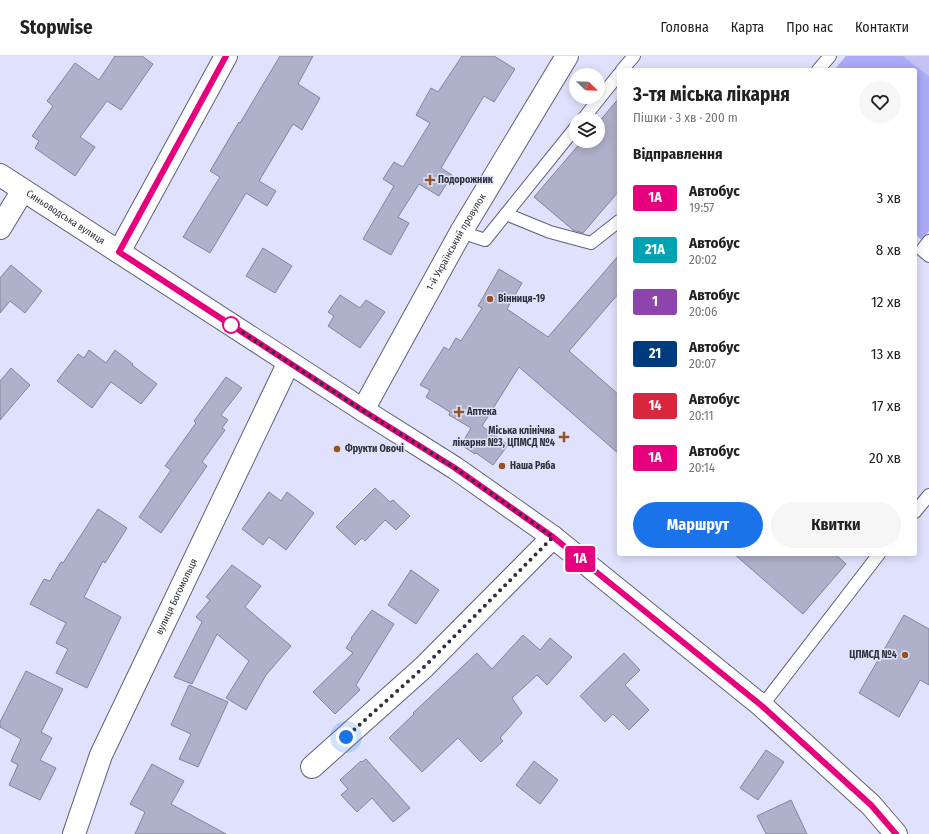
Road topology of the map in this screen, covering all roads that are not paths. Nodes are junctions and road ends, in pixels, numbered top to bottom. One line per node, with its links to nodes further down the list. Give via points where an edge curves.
1 (226, 56): 16 (street)
2 (567, 56): 15 (street, 1-й Український провулок)
3 (634, 56): 5 (lane)
4 (830, 56): 6 (lane)
5 (624, 68)
6 (820, 68)
7 (617, 76): 8 (lane)
8 (589, 112)
9 (569, 136): 12 (lane)
10 (0, 176): 11 (street, Синьоводська вулиця)
11 (23, 190): 14 (street); 16 (street, Синьоводська вулиця)
12 (506, 214): 13 (lane, via 550,232 591,243); 15 (lane, via 485,240)
13 (617, 223)
14 (0, 228)
15 (460, 232): 18 (street, 1-й Український провулок)
16 (119, 252): 17 (street, Синьоводська вулиця)
17 (289, 362): 18 (street, Синьоводська вулиця); 25 (street, вулиця Богомольця, via 101,755)
18 (362, 410): 21 (street, Синьоводська вулиця, via 455,468)
19 (929, 495): 20 (lane)
20 (917, 510)
21 (553, 537): 23 (street, Синьоводська вулиця); 24 (street, via 424,667)
22 (874, 556): 23 (lane)
23 (762, 706): 26 (street, Синьоводська вулиця, via 871,805)
24 (312, 767)
25 (74, 834)
26 (896, 834)

